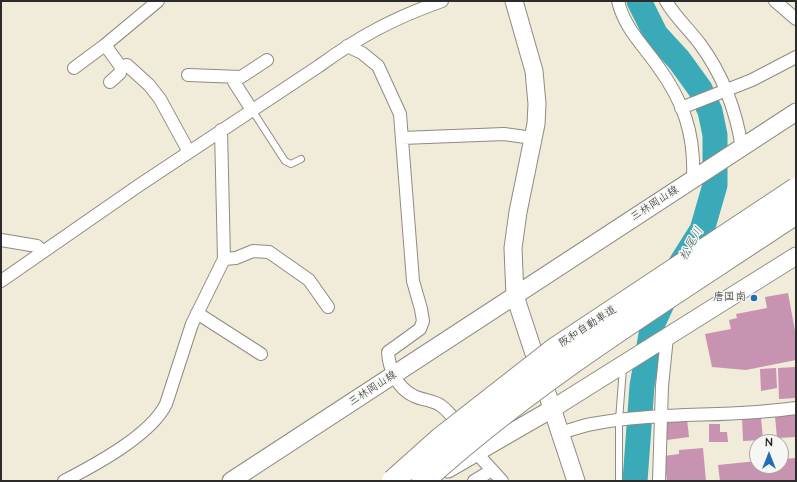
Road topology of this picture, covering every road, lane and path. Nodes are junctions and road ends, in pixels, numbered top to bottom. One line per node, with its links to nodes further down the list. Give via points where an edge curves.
1 (158, 1): 8 (street)
2 (442, 1): 9 (street, via 380,26)
3 (514, 1): 23 (main road, via 534,71 537,104)
4 (618, 1): 18 (street, via 629,29 670,84)
5 (666, 1): 17 (street, via 700,43)
6 (775, 1): 7 (street)
7 (796, 19)
8 (105, 45): 12 (street); 13 (street)
9 (347, 46): 19 (street); 22 (street, via 362,53 378,66 400,114)
10 (796, 57): 17 (street)
11 (267, 60): 15 (street, via 241,78)
12 (121, 67): 16 (street, via 120,73); 25 (street, via 127,65 149,85 160,99)
13 (74, 68)
14 (188, 75): 15 (street)
15 (234, 77): 19 (street, via 234,82)
16 (110, 82)
17 (727, 90): 18 (street); 24 (street, via 738,124)
18 (681, 108): 27 (street, via 689,125 692,141)
19 (252, 110): 21 (street); 26 (lane, via 286,161 291,164)
20 (796, 112): 24 (main road, 三林岡山線)
21 (221, 130): 25 (street); 33 (street)
22 (402, 138): 23 (street, via 504,134); 41 (street, via 413,281 422,309 423,322 420,329 388,352)
23 (532, 138): 35 (main road, via 514,241)
24 (742, 148): 27 (main road, 三林岡山線)
25 (189, 152): 31 (street)
26 (301, 159)
27 (694, 179): 35 (main road, 三林岡山線)
28 (796, 189): 51 (highway, 阪和自動車道, bridge, via 555,349 440,439)
29 (796, 213): 52 (highway, 阪和自動車道, bridge, via 568,365 506,411)
30 (1, 240): 31 (street, via 37,246)
31 (43, 252): 34 (street)
32 (796, 256): 38 (main road)
33 (224, 259): 36 (street, via 236,258 253,250 269,252 309,280); 37 (street)
34 (1, 281)
35 (515, 296): 41 (main road, 三林岡山線); 43 (main road)
36 (328, 307)
37 (197, 313): 39 (street); 49 (street, via 163,412 113,455)
38 (664, 339): 40 (main road); 44 (street)
39 (262, 354)
40 (627, 362): 43 (main road); 45 (lane)
41 (394, 375): 47 (street, via 403,388 413,396 439,404 448,411); 50 (main road, 三林岡山線)
42 (796, 408): 44 (street, via 767,412)
43 (552, 409): 46 (main road); 47 (main road)
44 (657, 417): 45 (street); 58 (street)
45 (622, 420): 46 (street, via 592,424); 57 (lane)
46 (560, 433): 56 (main road)
47 (475, 452): 48 (street); 53 (main road)
48 (492, 470): 54 (street); 55 (street)
49 (64, 481)
50 (230, 481)
51 (393, 481)
52 (423, 481)
53 (428, 481)
54 (474, 481)
55 (502, 481)
56 (576, 481)
57 (619, 481)
58 (659, 481)

